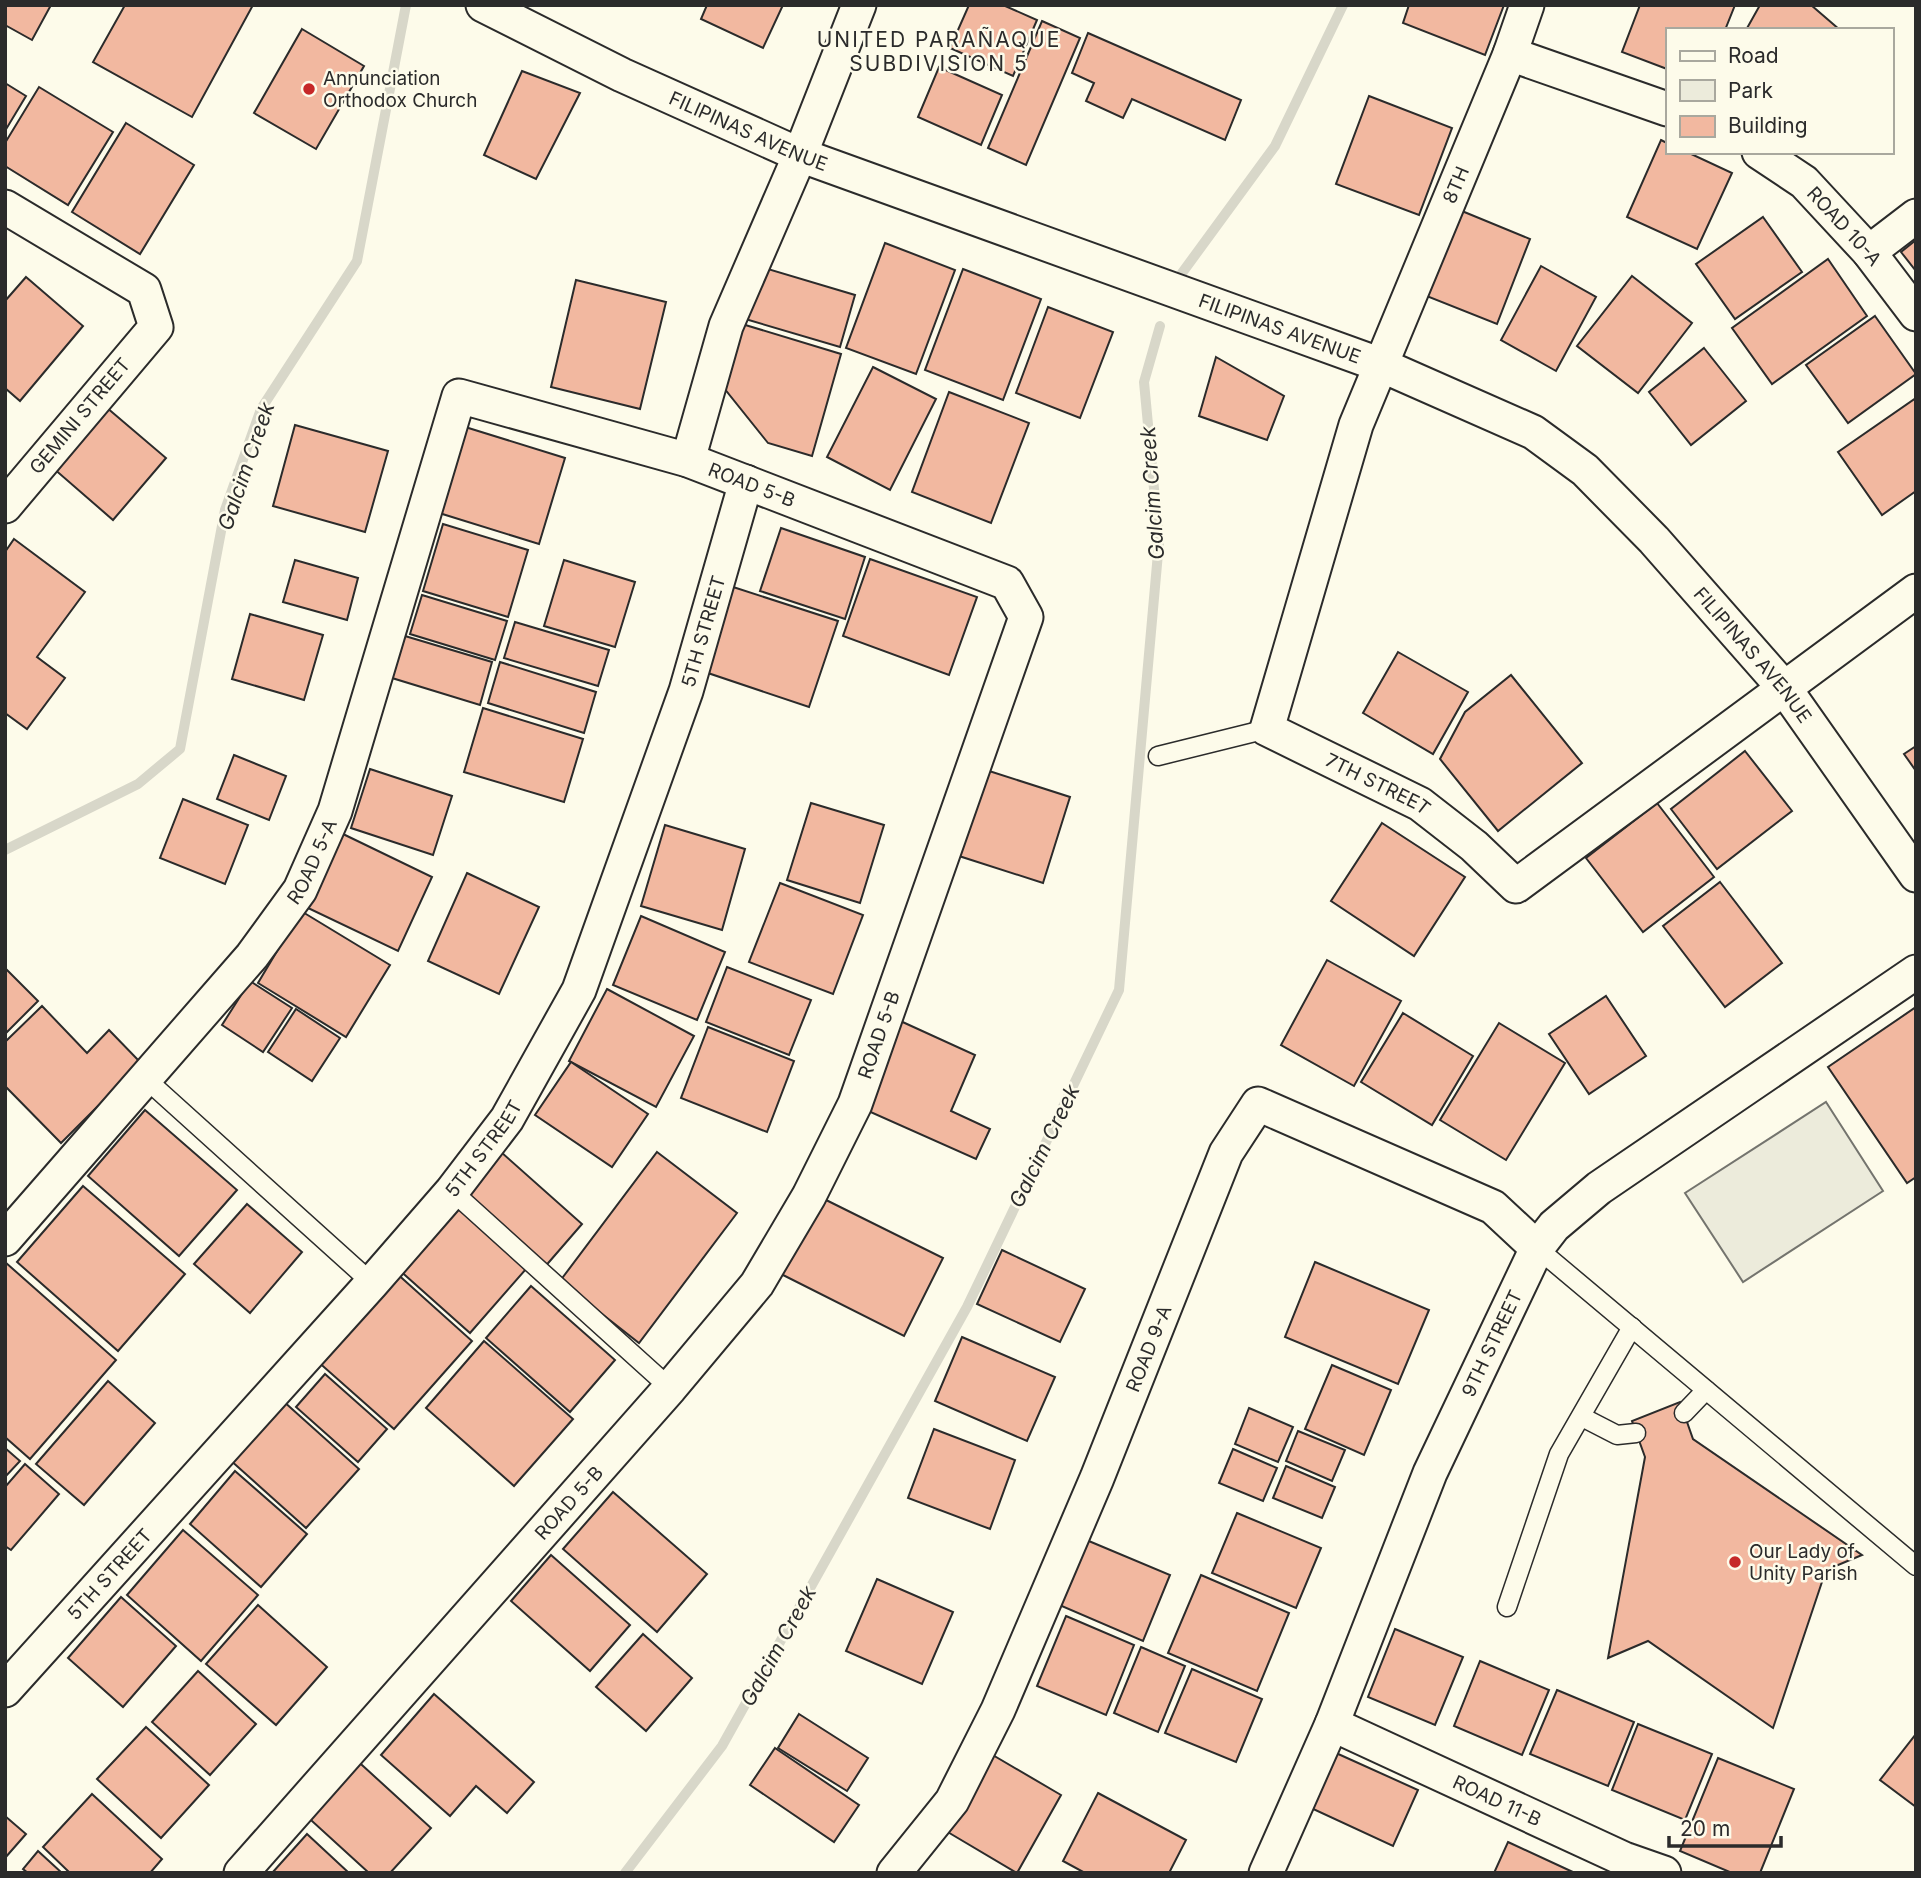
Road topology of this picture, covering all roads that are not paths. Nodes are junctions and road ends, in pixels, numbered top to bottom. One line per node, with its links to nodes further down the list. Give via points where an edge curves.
1 (483, 5): 7 (street, FILIPINAS AVENUE, via 622,75)
2 (859, 5): 7 (street)
3 (1527, 5): 4 (street, 8TH)
4 (1510, 54): 5 (street); 12 (street, 8TH)
5 (1666, 109)
6 (1762, 154): 10 (street, ROAD 10-A, via 1804,182)
7 (800, 155): 12 (street, FILIPINAS AVENUE); 14 (street, via 726,326)
8 (5, 206): 16 (street, GEMINI STREET, via 144,290 156,327)
9 (1916, 216): 10 (street)
10 (1868, 252): 11 (street, ROAD 10-A)
11 (1916, 314)
12 (1381, 365): 18 (street, FILIPINAS AVENUE, via 1533,432 1585,470 1654,540); 19 (street, via 1356,425)
13 (459, 396): 14 (street, ROAD 5-B); 23 (street, ROAD 5-A, via 335,811 300,890 252,956)
14 (688, 460): 15 (street, ROAD 5-B)
15 (746, 482): 24 (street, 5TH STREET, via 686,691 579,990 507,1119); 29 (street, ROAD 5-B, via 1007,583 1026,617 855,1104 809,1196 757,1284)
16 (5, 506)
17 (1916, 591): 18 (street)
18 (1785, 689): 19 (street, 7TH STREET, via 1517,886 1420,804); 21 (street, FILIPINAS AVENUE)
19 (1267, 729): 20 (lane)
20 (1158, 756)
21 (1916, 875)
22 (1916, 972): 26 (street, 9TH STREET, via 1599,1188 1554,1226)
23 (147, 1080): 25 (street, ROAD 5-A); 27 (lane)
24 (452, 1191): 27 (street, 5TH STREET); 29 (lane)
25 (5, 1239)
26 (1537, 1248): 28 (lane); 37 (street, 9TH STREET, via 1430,1473); 39 (street, ROAD 9-A, via 1493,1207 1258,1104 1226,1153 1097,1478 998,1710 952,1801)
27 (372, 1283): 36 (street, 5TH STREET)
28 (1632, 1327): 30 (lane); 32 (lane)
29 (670, 1388): 38 (street, ROAD 5-B)
30 (1706, 1390): 31 (lane); 34 (lane)
31 (1684, 1413)
32 (1582, 1417): 33 (lane, via 1617,1435); 35 (lane, via 1559,1454)
33 (1636, 1433)
34 (1916, 1566)
35 (1507, 1607)
36 (5, 1690)
37 (1332, 1724): 40 (street, 9TH STREET); 41 (street, ROAD 11-B, via 1624,1859)
38 (241, 1873)
39 (894, 1873)
40 (1266, 1873)
41 (1664, 1873)

